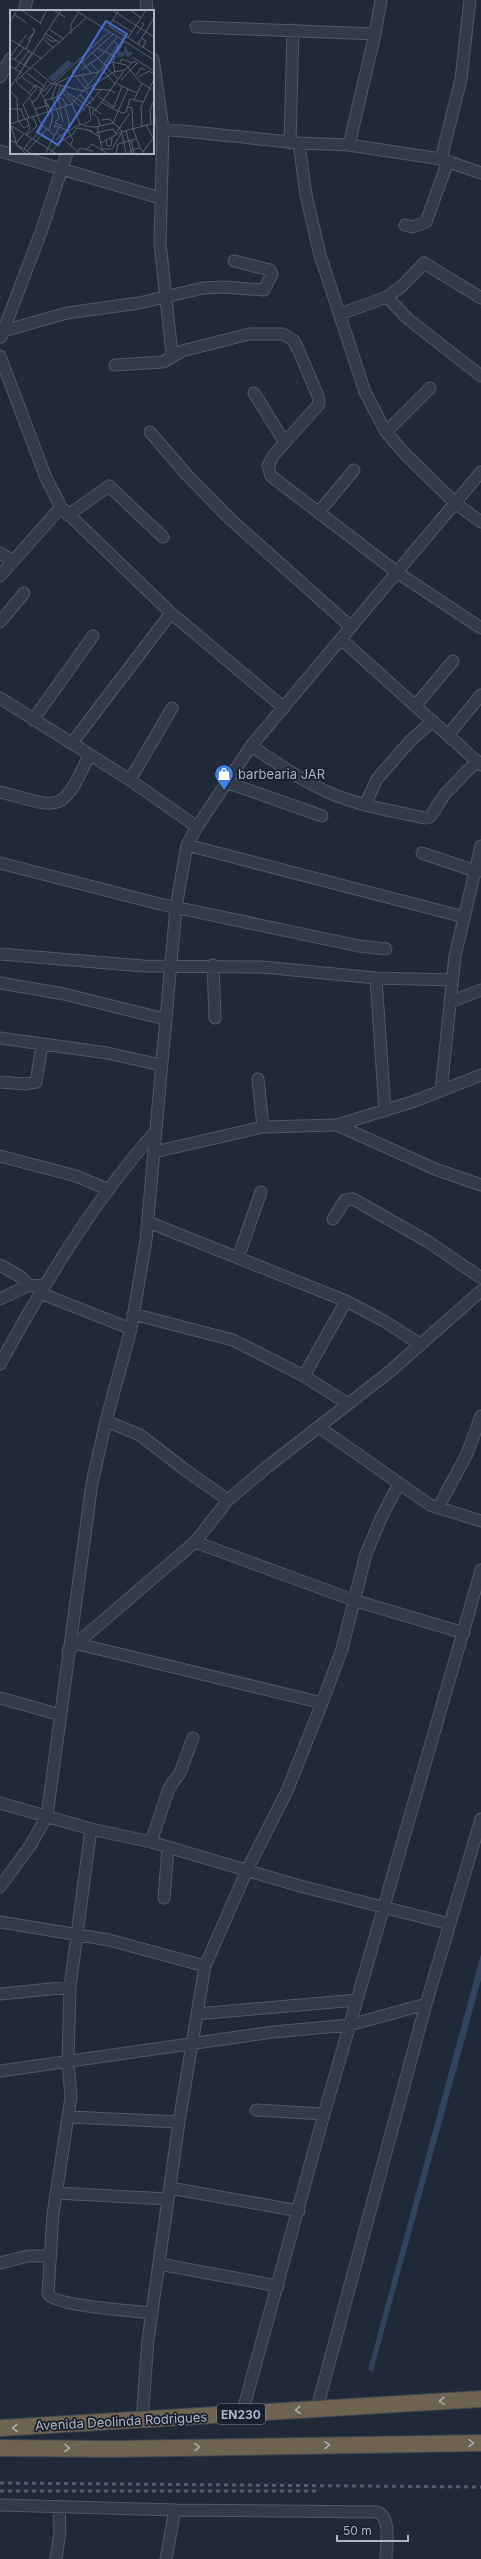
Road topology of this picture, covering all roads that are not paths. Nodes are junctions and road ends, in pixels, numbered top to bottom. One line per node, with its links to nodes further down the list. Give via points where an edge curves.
1 (27, 0): 5 (street)
2 (146, 0): 6 (street)
3 (381, 0): 9 (street)
4 (470, 0): 20 (street, via 461,79)
5 (24, 10)
6 (147, 10)
7 (196, 27): 8 (street)
8 (293, 30): 9 (street); 14 (street)
9 (376, 34): 15 (street)
10 (10, 60): 12 (street)
11 (154, 69): 13 (street)
12 (0, 77)
13 (163, 129): 14 (street); 23 (street)
14 (295, 143): 15 (street); 29 (street, via 320,255)
15 (349, 145): 20 (street)
16 (0, 151): 18 (street)
17 (10, 154): 21 (street)
18 (10, 154)
19 (67, 154): 21 (street)
20 (444, 160): 22 (street); 24 (street, via 426,222 413,227)
21 (61, 169): 23 (street); 30 (street, via 41,232)
22 (481, 173)
23 (160, 198): 27 (street)
24 (405, 225)
25 (234, 261): 27 (street, via 270,270 272,274 264,290 203,288)
26 (387, 297): 28 (street, via 402,286 424,263); 29 (street); 34 (street, via 414,324)
27 (164, 298): 30 (street, via 67,313); 31 (street)
28 (481, 298)
29 (340, 314): 38 (street, via 365,392)
30 (1, 334)
31 (172, 354): 33 (street, via 162,362); 39 (street, via 249,334 284,334 293,340 319,404)
32 (0, 356): 43 (street, via 46,478)
33 (115, 365)
34 (481, 376)
35 (430, 388): 38 (street)
36 (254, 392): 39 (street)
37 (150, 432): 54 (street, via 229,518)
38 (386, 432): 42 (street)
39 (284, 441): 44 (street, via 273,456 268,471 275,481)
40 (354, 470): 44 (street)
41 (481, 472): 42 (street)
42 (455, 503): 45 (street); 49 (street)
43 (64, 511): 46 (street, via 110,486); 48 (street); 52 (street)
44 (319, 512): 49 (street)
45 (481, 522)
46 (163, 537)
47 (0, 553): 48 (street)
48 (13, 561): 50 (street)
49 (398, 573): 54 (street); 55 (street)
50 (0, 576)
51 (24, 593): 53 (street)
52 (171, 613): 63 (street); 67 (street)
53 (0, 622)
54 (351, 627): 57 (street)
55 (481, 628)
56 (94, 636): 64 (street)
57 (341, 640): 61 (street); 63 (street)
58 (453, 661): 61 (street)
59 (481, 695): 66 (street)
60 (0, 698): 64 (street)
61 (416, 706): 65 (street)
62 (172, 708): 71 (street)
63 (284, 708): 68 (street)
64 (33, 720): 67 (street)
65 (433, 721): 66 (street); 74 (street, via 411,740 377,779)
66 (448, 735): 70 (street)
67 (72, 743): 69 (street)
68 (251, 746): 72 (street); 74 (street, via 290,772 330,793)
69 (89, 755): 71 (street); 73 (street, via 73,790 61,802 38,802)
70 (479, 763): 74 (street, via 445,794 430,818)
71 (130, 780): 76 (street)
72 (226, 782): 75 (street); 76 (street)
73 (0, 792)
74 (365, 805)
75 (322, 816)
76 (197, 826): 77 (street)
77 (187, 845): 82 (street); 83 (street)
78 (481, 846): 81 (street)
79 (422, 853): 81 (street)
80 (0, 863): 82 (street)
81 (478, 871): 83 (street)
82 (176, 907): 84 (street, via 359,946); 87 (street)
83 (464, 917): 89 (street)
84 (386, 949)
85 (0, 954): 87 (street)
86 (213, 965): 87 (street); 88 (street); 93 (street)
87 (170, 966): 94 (street)
88 (376, 978): 89 (street); 102 (street)
89 (452, 980): 92 (street)
90 (0, 983): 94 (street, via 64,994)
91 (481, 990): 92 (street)
92 (450, 1002): 101 (street)
93 (216, 1018)
94 (165, 1019): 97 (street)
95 (0, 1038): 96 (street)
96 (42, 1045): 97 (street, via 107,1053); 100 (street, via 36,1082)
97 (161, 1065): 105 (street)
98 (481, 1075): 101 (street)
99 (258, 1079): 104 (street)
100 (0, 1082)
101 (441, 1091): 102 (street)
102 (385, 1111): 103 (street)
103 (337, 1125): 104 (street); 108 (street, via 435,1169)
104 (263, 1127): 106 (street)
105 (155, 1132): 106 (street); 109 (street)
106 (154, 1152): 112 (street)
107 (0, 1156): 109 (street, via 76,1176)
108 (481, 1184)
109 (107, 1189): 117 (street)
110 (262, 1192): 113 (street)
111 (333, 1219): 115 (street, via 345,1200 353,1199 427,1241)
112 (148, 1222): 113 (street); 121 (street)
113 (238, 1258): 120 (street)
114 (0, 1265): 116 (street)
115 (481, 1278)
116 (29, 1285): 117 (street); 119 (street)
117 (42, 1290): 122 (street); 124 (street)
118 (481, 1291): 123 (street)
119 (0, 1299)
120 (346, 1301): 123 (street); 125 (street)
121 (133, 1314): 122 (street); 125 (street, via 233,1340)
122 (131, 1329): 128 (street)
123 (420, 1344): 126 (street)
124 (0, 1364)
125 (304, 1376): 126 (street)
126 (348, 1404): 129 (street)
127 (481, 1416): 132 (street, via 467,1454)
128 (106, 1421): 131 (street, via 140,1435 184,1470); 139 (street, via 92,1483)
129 (319, 1427): 130 (street); 131 (street)
130 (399, 1484): 132 (street); 136 (street, via 366,1554)
131 (228, 1500): 134 (street)
132 (438, 1508): 133 (street)
133 (481, 1521)
134 (195, 1542): 136 (street); 138 (street)
135 (481, 1570): 137 (street)
136 (353, 1600): 137 (street); 141 (street, via 342,1649)
137 (464, 1632): 153 (street)
138 (78, 1644): 139 (street); 141 (street)
139 (68, 1651): 142 (street)
140 (0, 1698): 142 (street)
141 (322, 1703): 150 (street, via 287,1791)
142 (62, 1715): 145 (street)
143 (193, 1738): 148 (street, via 180,1773 169,1788)
144 (0, 1803): 145 (street)
145 (47, 1816): 147 (street); 151 (street, via 30,1846)
146 (481, 1819): 155 (street)
147 (91, 1829): 148 (street); 156 (street)
148 (152, 1842): 149 (street)
149 (168, 1847): 150 (street); 152 (street)
150 (247, 1870): 153 (street, via 300,1886); 157 (street)
151 (0, 1887)
152 (164, 1898)
153 (384, 1906): 155 (street); 160 (street)
154 (0, 1922): 156 (street)
155 (450, 1924): 161 (street)
156 (76, 1934): 157 (street, via 110,1940); 158 (street)
157 (205, 1966): 162 (street)
158 (70, 1987): 159 (street); 165 (street)
159 (0, 1994)
160 (357, 2000): 162 (street); 163 (street)
161 (426, 2004): 163 (street); 180 (street)
162 (197, 2014): 164 (street)
163 (350, 2025): 164 (street, via 273,2032); 168 (street)
164 (192, 2044): 165 (street); 170 (street)
165 (68, 2061): 166 (street); 169 (street, via 71,2097)
166 (0, 2071)
167 (256, 2110): 168 (street)
168 (324, 2114): 173 (street)
169 (69, 2117): 170 (street); 171 (street)
170 (179, 2122): 172 (street)
171 (56, 2193): 172 (street); 174 (street)
172 (169, 2194): 173 (street); 176 (street)
173 (299, 2211): 177 (street)
174 (51, 2256): 175 (street, via 22,2256); 178 (street, via 50,2297 83,2305)
175 (0, 2263)
176 (159, 2264): 177 (street); 178 (street)
177 (278, 2286): 181 (street)
178 (152, 2313): 182 (street, via 143,2380)
179 (481, 2399): 180 (highway, Avenida Deolinda Rodrigues / EN230, one-way to 180)
180 (317, 2408): 181 (highway, Avenida Deolinda Rodrigues / EN230, one-way to 181)
181 (242, 2414): 182 (highway, Avenida Deolinda Rodrigues / EN230)
182 (142, 2420): 183 (highway, Avenida Deolinda Rodrigues / EN230, one-way to 183)
183 (0, 2428)
184 (481, 2443): 185 (highway, Avenida Deolinda Rodrigues, one-way to 184, via 113,2449)
185 (0, 2448)
186 (0, 2505): 187 (street)
187 (59, 2507): 188 (street); 189 (street, via 60,2532)
188 (175, 2510): 190 (street); 191 (street, via 377,2512 386,2520)
189 (56, 2559)
190 (166, 2559)
191 (386, 2559)

